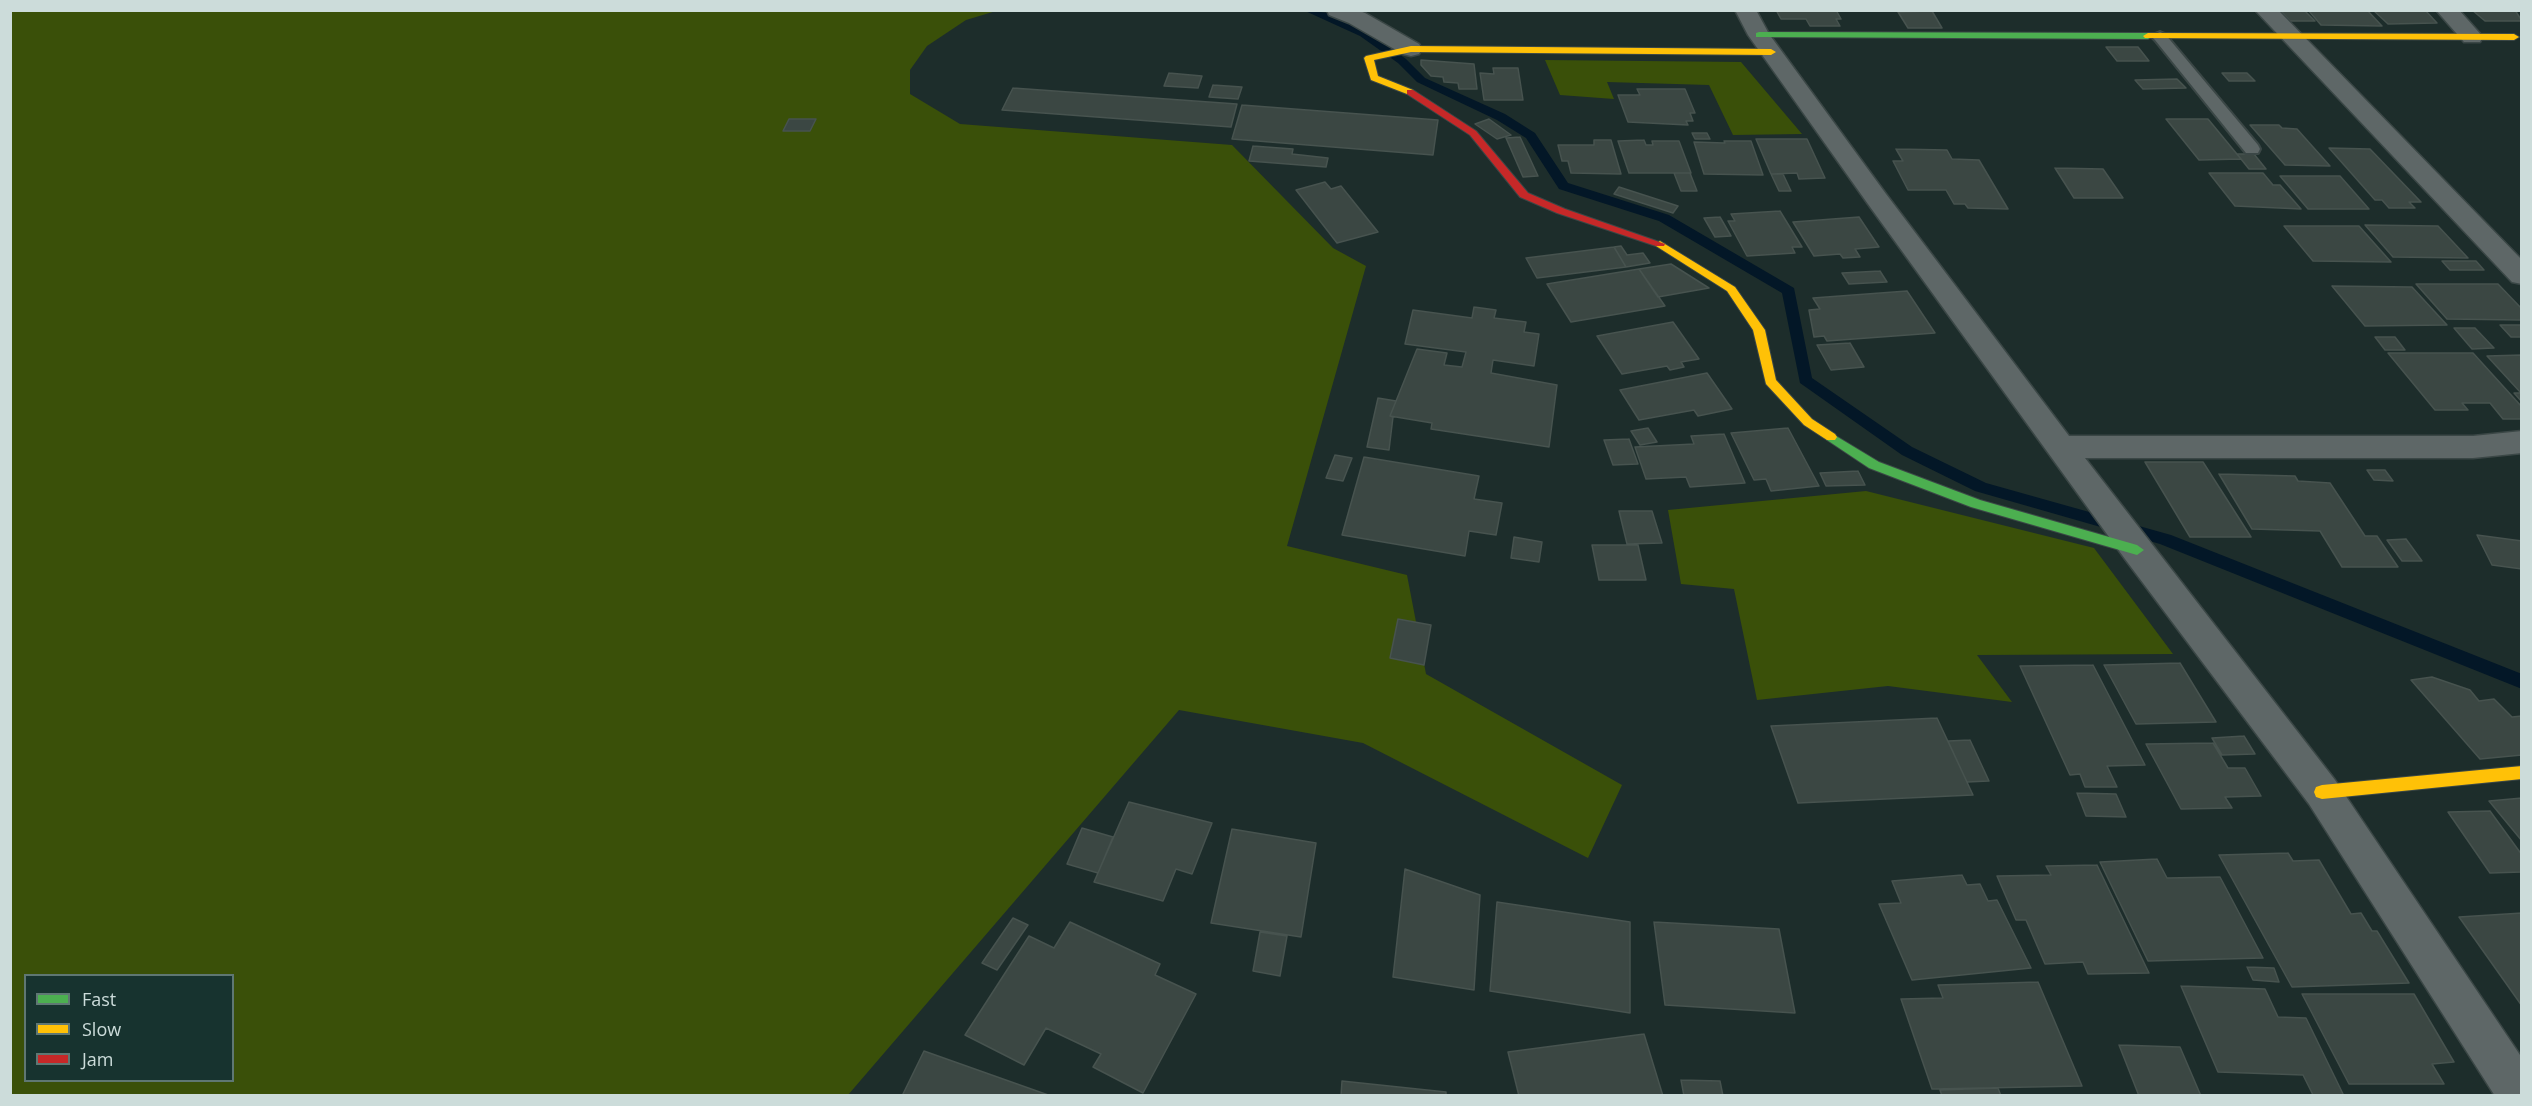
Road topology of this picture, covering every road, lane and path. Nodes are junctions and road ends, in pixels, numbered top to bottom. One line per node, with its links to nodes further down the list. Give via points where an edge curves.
1 (1337, 10): 10 (street, via 1357,18)
2 (1745, 10): 9 (street)
3 (2265, 10): 8 (street)
4 (2446, 10): 5 (street)
5 (2472, 37): 6 (street); 8 (street)
6 (2514, 37)
7 (2160, 38): 8 (street); 9 (street); 11 (lane)
8 (2292, 38): 12 (street)
9 (1765, 43): 10 (street); 14 (street)
10 (1406, 50): 15 (street, via 1369,58 1374,78 1419,95 1473,133 1524,195 1561,212 1662,245 1731,289 1759,330 1770,381 1808,422 1874,465 1976,504)
11 (2252, 149)
12 (2522, 276)
13 (2522, 442): 14 (street, via 2473,447)
14 (2060, 447): 15 (street)
15 (2126, 535): 17 (street)
16 (2522, 772): 17 (street)
17 (2322, 792): 18 (street)
18 (2521, 1095)

